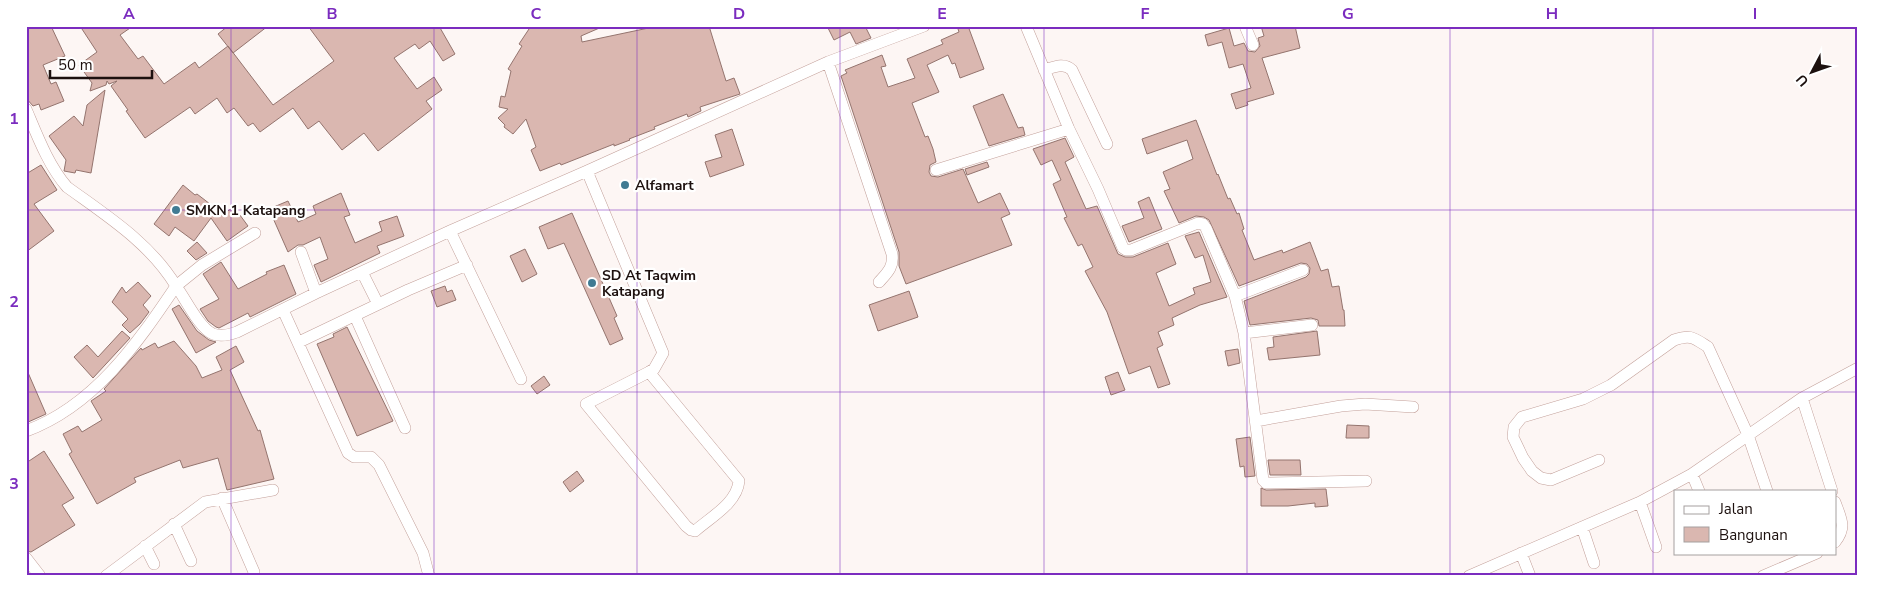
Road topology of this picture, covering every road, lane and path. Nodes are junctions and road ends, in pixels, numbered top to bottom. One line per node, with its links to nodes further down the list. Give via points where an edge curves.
1 (924, 26): 5 (street)
2 (1026, 26): 6 (street)
3 (1245, 26): 4 (street)
4 (1253, 45)
5 (828, 62): 11 (street); 18 (street, via 894,261)
6 (1044, 70): 8 (street); 9 (street, via 1063,65 1072,70)
7 (26, 109): 19 (street, via 52,165 67,187 127,231 167,271)
8 (1069, 129): 10 (street); 21 (street, via 1123,248 1131,250 1198,223 1203,224)
9 (1106, 144)
10 (936, 170)
11 (587, 171): 12 (street); 29 (street, via 663,352)
12 (450, 231): 15 (street); 17 (street)
13 (255, 233): 19 (street, via 202,265)
14 (300, 252): 20 (street)
15 (467, 265): 22 (street); 30 (street)
16 (1303, 270): 21 (street)
17 (362, 272): 20 (street); 22 (street)
18 (879, 282)
19 (176, 286): 23 (street, via 202,325 214,334 237,332); 35 (street, via 143,334 101,381 71,408)
20 (316, 293): 23 (street)
21 (1234, 296): 26 (street)
22 (378, 304): 24 (street)
23 (283, 310): 27 (street)
24 (355, 316): 27 (street); 34 (street)
25 (1312, 326): 26 (street)
26 (1244, 333): 33 (street)
27 (299, 342): 62 (street, via 348,453 354,457 371,457 379,465 423,553)
28 (1858, 368): 31 (street)
29 (649, 372): 29 (street, via 739,481 734,498 695,530 686,526 586,404)
30 (521, 379)
31 (1802, 398): 36 (street); 43 (street)
32 (1413, 407): 33 (street, via 1341,406)
33 (1256, 421): 39 (street, via 1264,482)
34 (405, 428)
35 (26, 431)
36 (1748, 436): 37 (street, via 1708,347 1686,336 1674,340 1611,385 1583,399 1522,417 1514,427 1513,437 1523,458 1541,478 1551,480); 38 (street); 42 (street)
37 (1599, 460)
38 (1692, 474): 41 (street); 45 (street)
39 (1366, 481)
40 (273, 490): 44 (street)
41 (1699, 490)
42 (1767, 490)
43 (1832, 490)
44 (222, 498): 47 (street, via 205,502); 59 (street)
45 (1640, 502): 48 (street); 51 (street)
46 (1836, 505): 49 (street, via 1843,527)
47 (174, 524): 50 (street); 56 (street)
48 (1582, 527): 52 (street); 57 (street)
49 (1836, 541)
50 (145, 546): 58 (street); 61 (street)
51 (1656, 547)
52 (1521, 553): 63 (street); 64 (street)
53 (1811, 554): 55 (street)
54 (26, 558): 60 (street)
55 (1791, 558): 65 (street)
56 (191, 561)
57 (1594, 563)
58 (154, 564)
59 (254, 572)
60 (40, 576)
61 (106, 576)
62 (429, 576)
63 (1470, 576)
64 (1530, 576)
65 (1763, 576)

